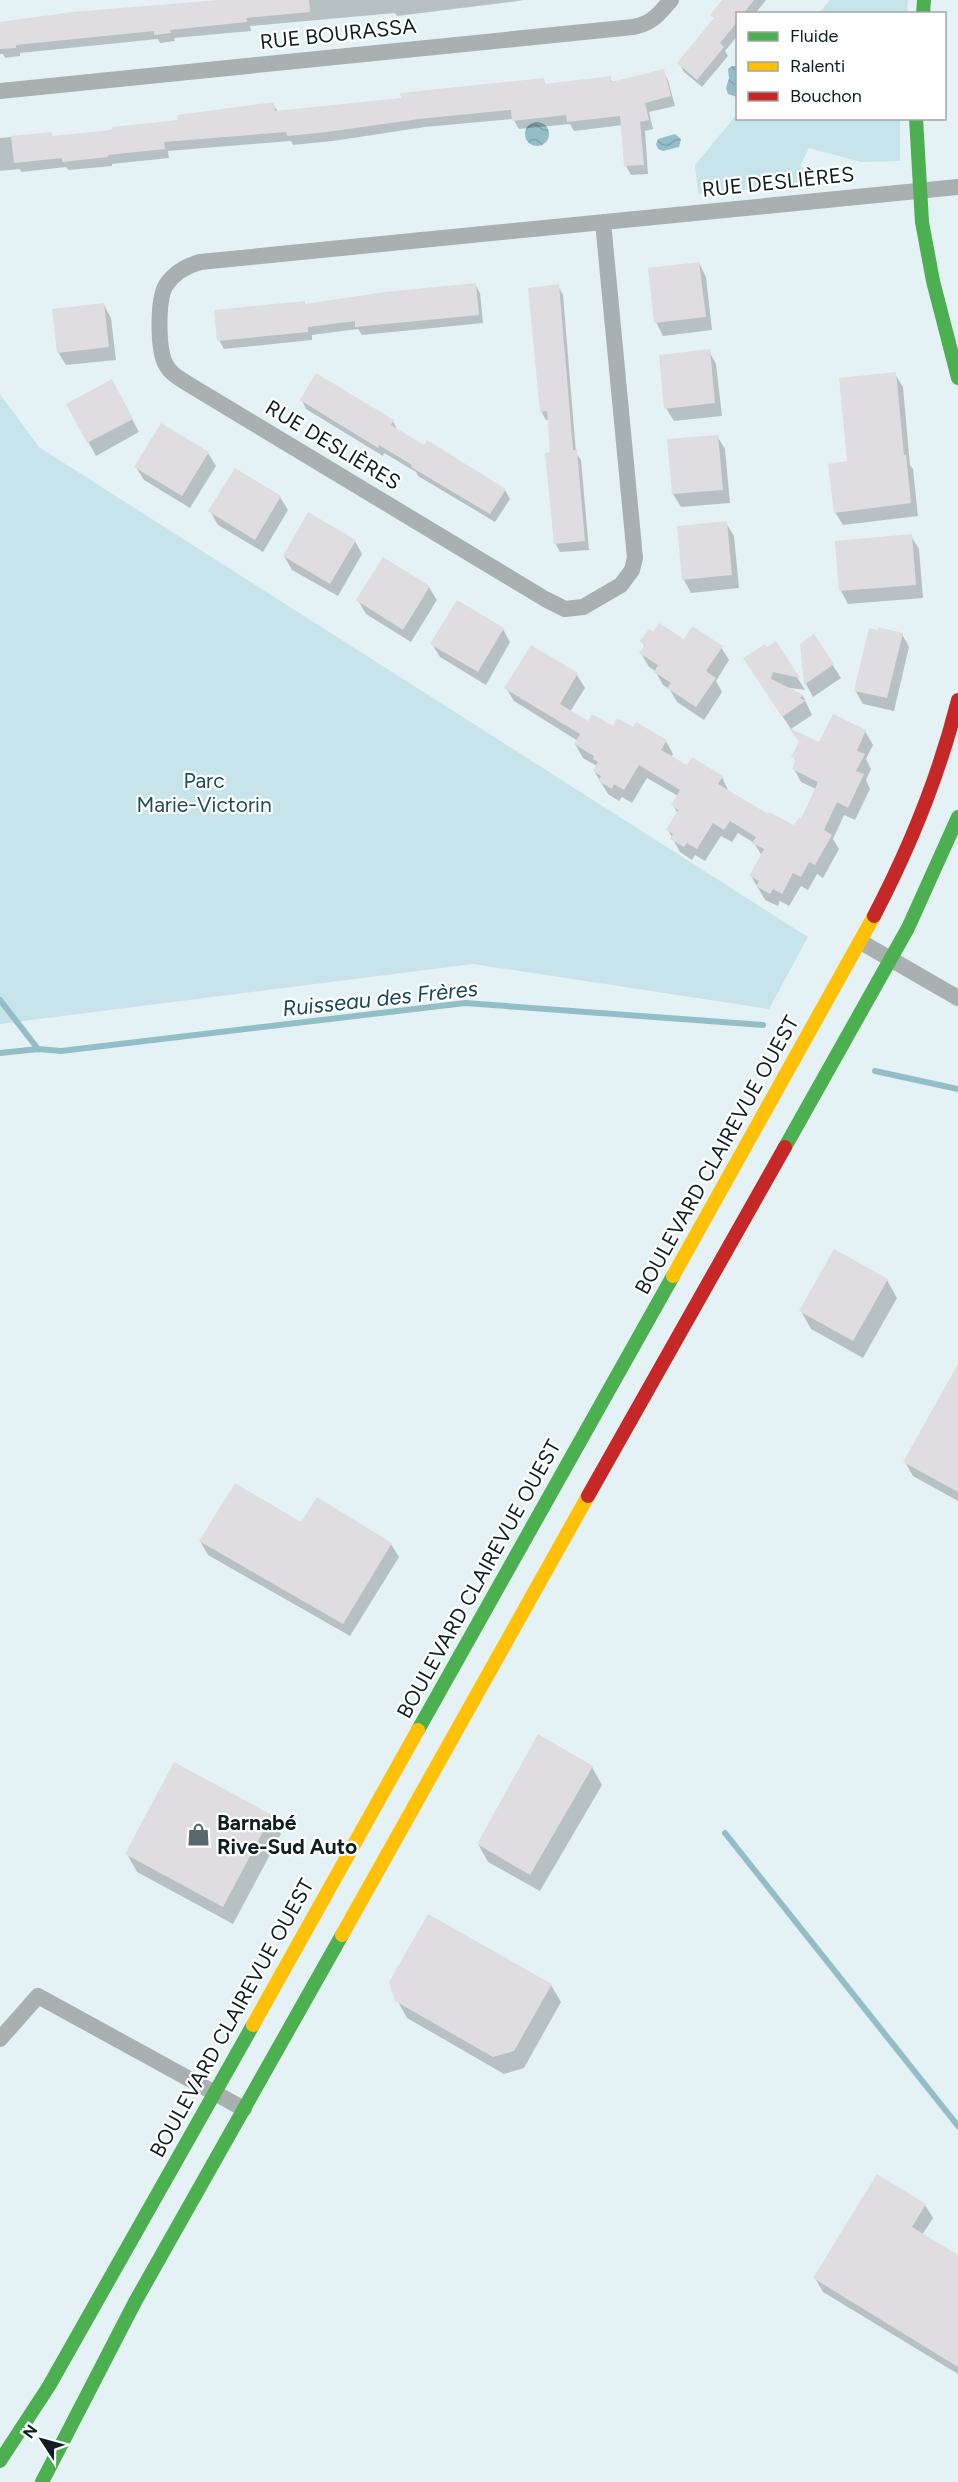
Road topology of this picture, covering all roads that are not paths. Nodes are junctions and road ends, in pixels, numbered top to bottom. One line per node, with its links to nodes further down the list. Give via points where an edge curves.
1 (671, 0): 2 (street, RUE BOURASSA, via 654,20 643,26)
2 (0, 91)
3 (916, 120): 5 (street)
4 (958, 187): 5 (street, RUE DESLIÈRES)
5 (920, 190): 6 (street, RUE DESLIÈRES); 7 (street, via 933,281)
6 (603, 222): 6 (street, RUE DESLIÈRES, via 635,558 621,585 577,609 559,607 545,599 179,378 164,361 162,294 172,277 189,265)
7 (958, 378)
8 (958, 700): 10 (street, BOULEVARD CLAIREVUE OUEST, via 920,820)
9 (958, 817): 11 (street, BOULEVARD CLAIREVUE OUEST)
10 (861, 942): 11 (street); 13 (street, BOULEVARD CLAIREVUE OUEST)
11 (891, 959): 12 (street); 13 (street, BOULEVARD CLAIREVUE OUEST)
12 (958, 998)
13 (699, 1264): 14 (street, BOULEVARD CLAIREVUE OUEST); 14 (street, BOULEVARD CLAIREVUE OUEST)
14 (394, 1807): 16 (street, BOULEVARD CLAIREVUE OUEST); 17 (street, BOULEVARD CLAIREVUE OUEST)
15 (0, 2039): 16 (street, via 38,1996)
16 (214, 2092): 17 (street); 18 (street, BOULEVARD CLAIREVUE OUEST, via 70,2350)
17 (244, 2109): 19 (street, BOULEVARD CLAIREVUE OUEST, via 122,2325)
18 (0, 2461)
19 (42, 2482)

